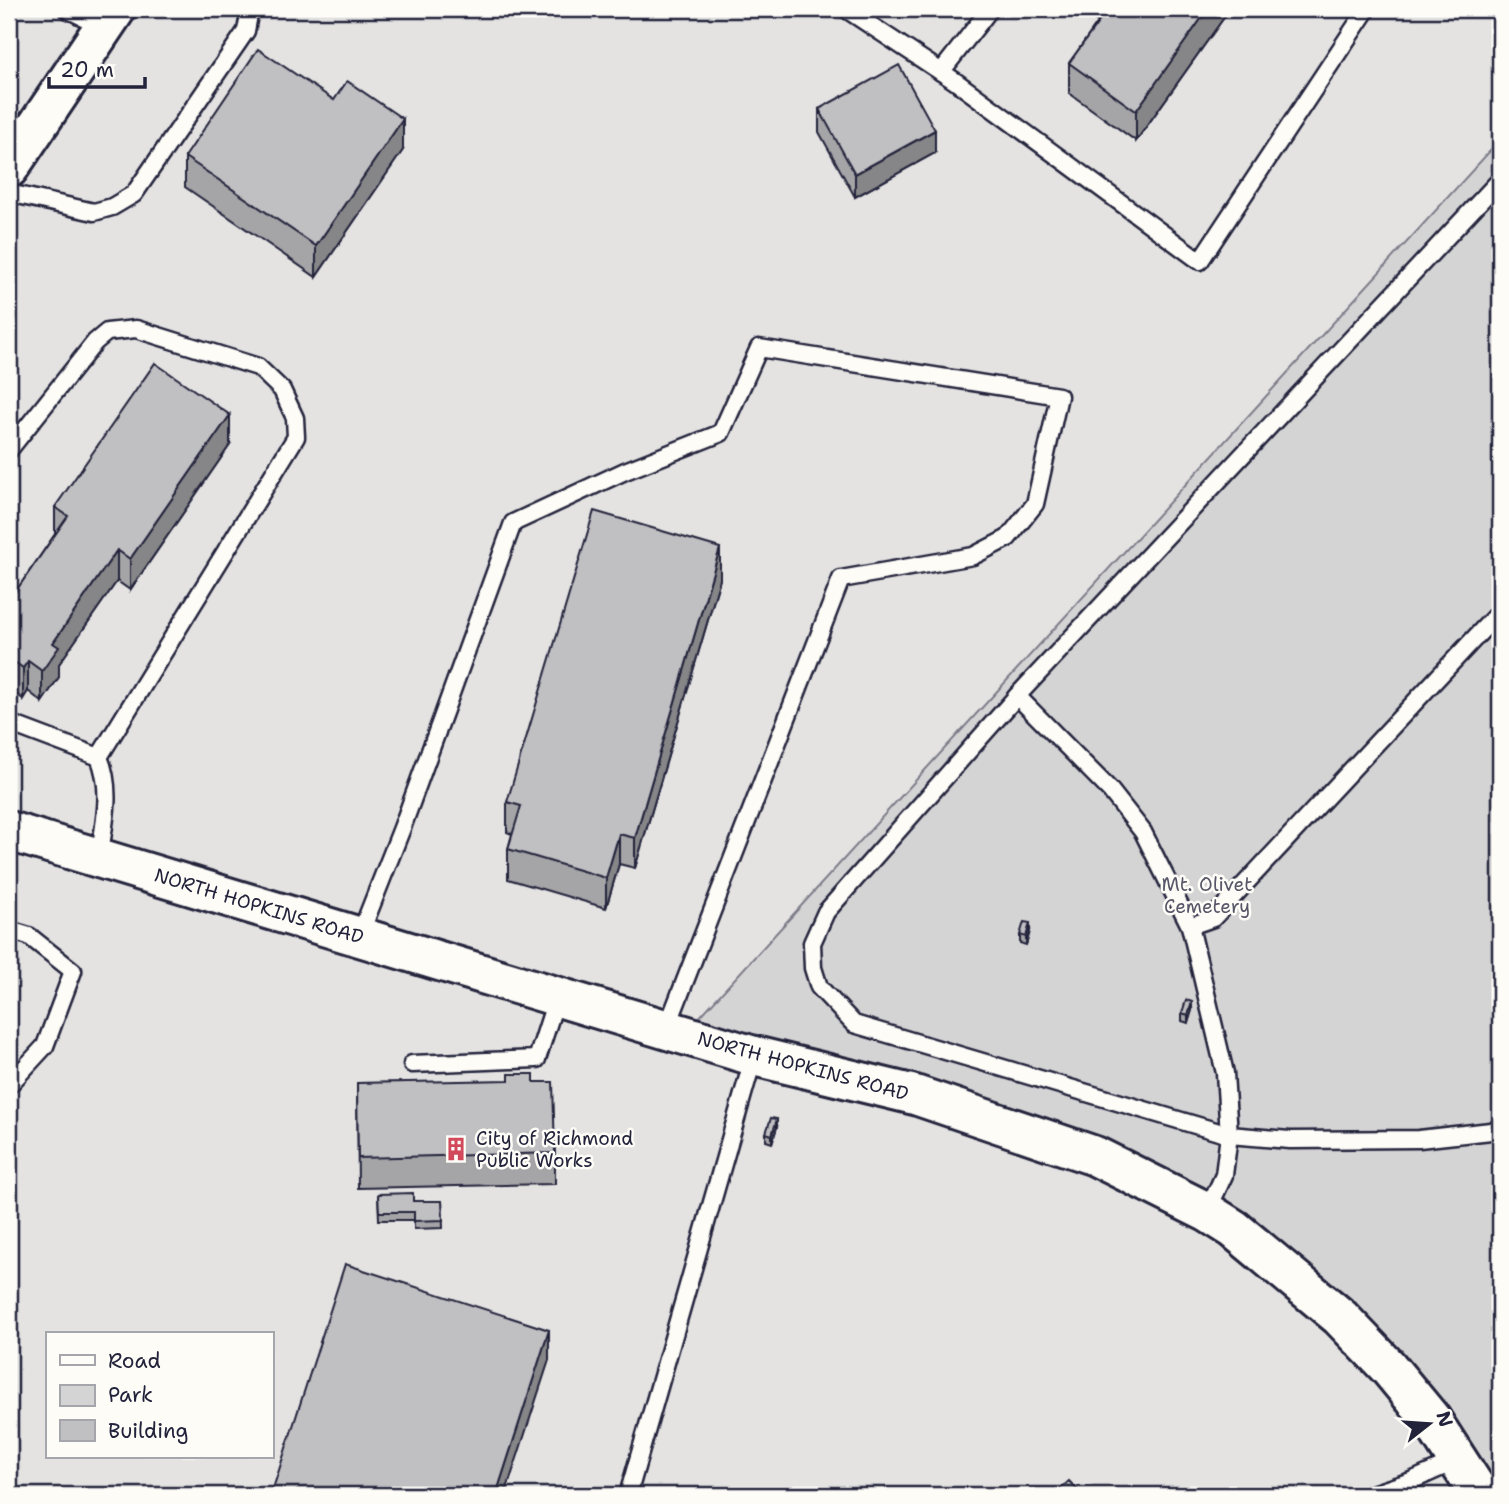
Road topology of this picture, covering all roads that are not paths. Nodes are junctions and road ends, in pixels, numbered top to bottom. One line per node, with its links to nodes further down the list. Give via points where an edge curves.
1 (67, 9): 6 (lane)
2 (250, 9): 10 (lane, via 246,31 134,194 94,212)
3 (846, 9): 7 (lane)
4 (990, 9): 7 (lane)
5 (1367, 9): 7 (lane, via 1200,261)
6 (110, 18): 8 (main road)
7 (941, 72)
8 (9, 168)
9 (1500, 180): 13 (lane)
10 (9, 193)
11 (9, 450): 15 (lane, via 77,362 107,332 136,329 258,367 282,390 295,418 296,437)
12 (1500, 611): 18 (lane, via 1213,918)
13 (1017, 696): 18 (lane, via 1110,790 1143,832); 27 (lane, via 825,912 812,943 819,987 854,1024)
14 (9, 723): 15 (lane)
15 (99, 757): 17 (lane, via 106,773 107,801)
16 (9, 831): 17 (main road, NORTH HOPKINS ROAD)
17 (99, 858): 20 (main road, NORTH HOPKINS ROAD)
18 (1190, 926): 27 (lane, via 1225,1073)
19 (9, 930): 25 (lane, via 29,936 73,971 45,1046)
20 (359, 937): 21 (main road, NORTH HOPKINS ROAD); 22 (lane, via 513,523 721,433 759,348 1059,396 1035,504 1009,538 973,556 841,579)
21 (557, 997): 22 (main road, NORTH HOPKINS ROAD); 24 (lane, via 537,1059)
22 (666, 1030): 23 (main road, NORTH HOPKINS ROAD)
23 (754, 1056): 28 (main road, NORTH HOPKINS ROAD, via 915,1095 1095,1156); 30 (lane)
24 (412, 1064)
25 (9, 1085)
26 (1500, 1130): 27 (lane, via 1419,1139)
27 (1229, 1136): 28 (lane, via 1224,1175)
28 (1207, 1212): 29 (main road, NORTH HOPKINS ROAD, via 1340,1317 1431,1419)
29 (1458, 1460): 31 (lane); 32 (main road, NORTH HOPKINS ROAD)
30 (628, 1495)
31 (1369, 1495)
32 (1480, 1495)

